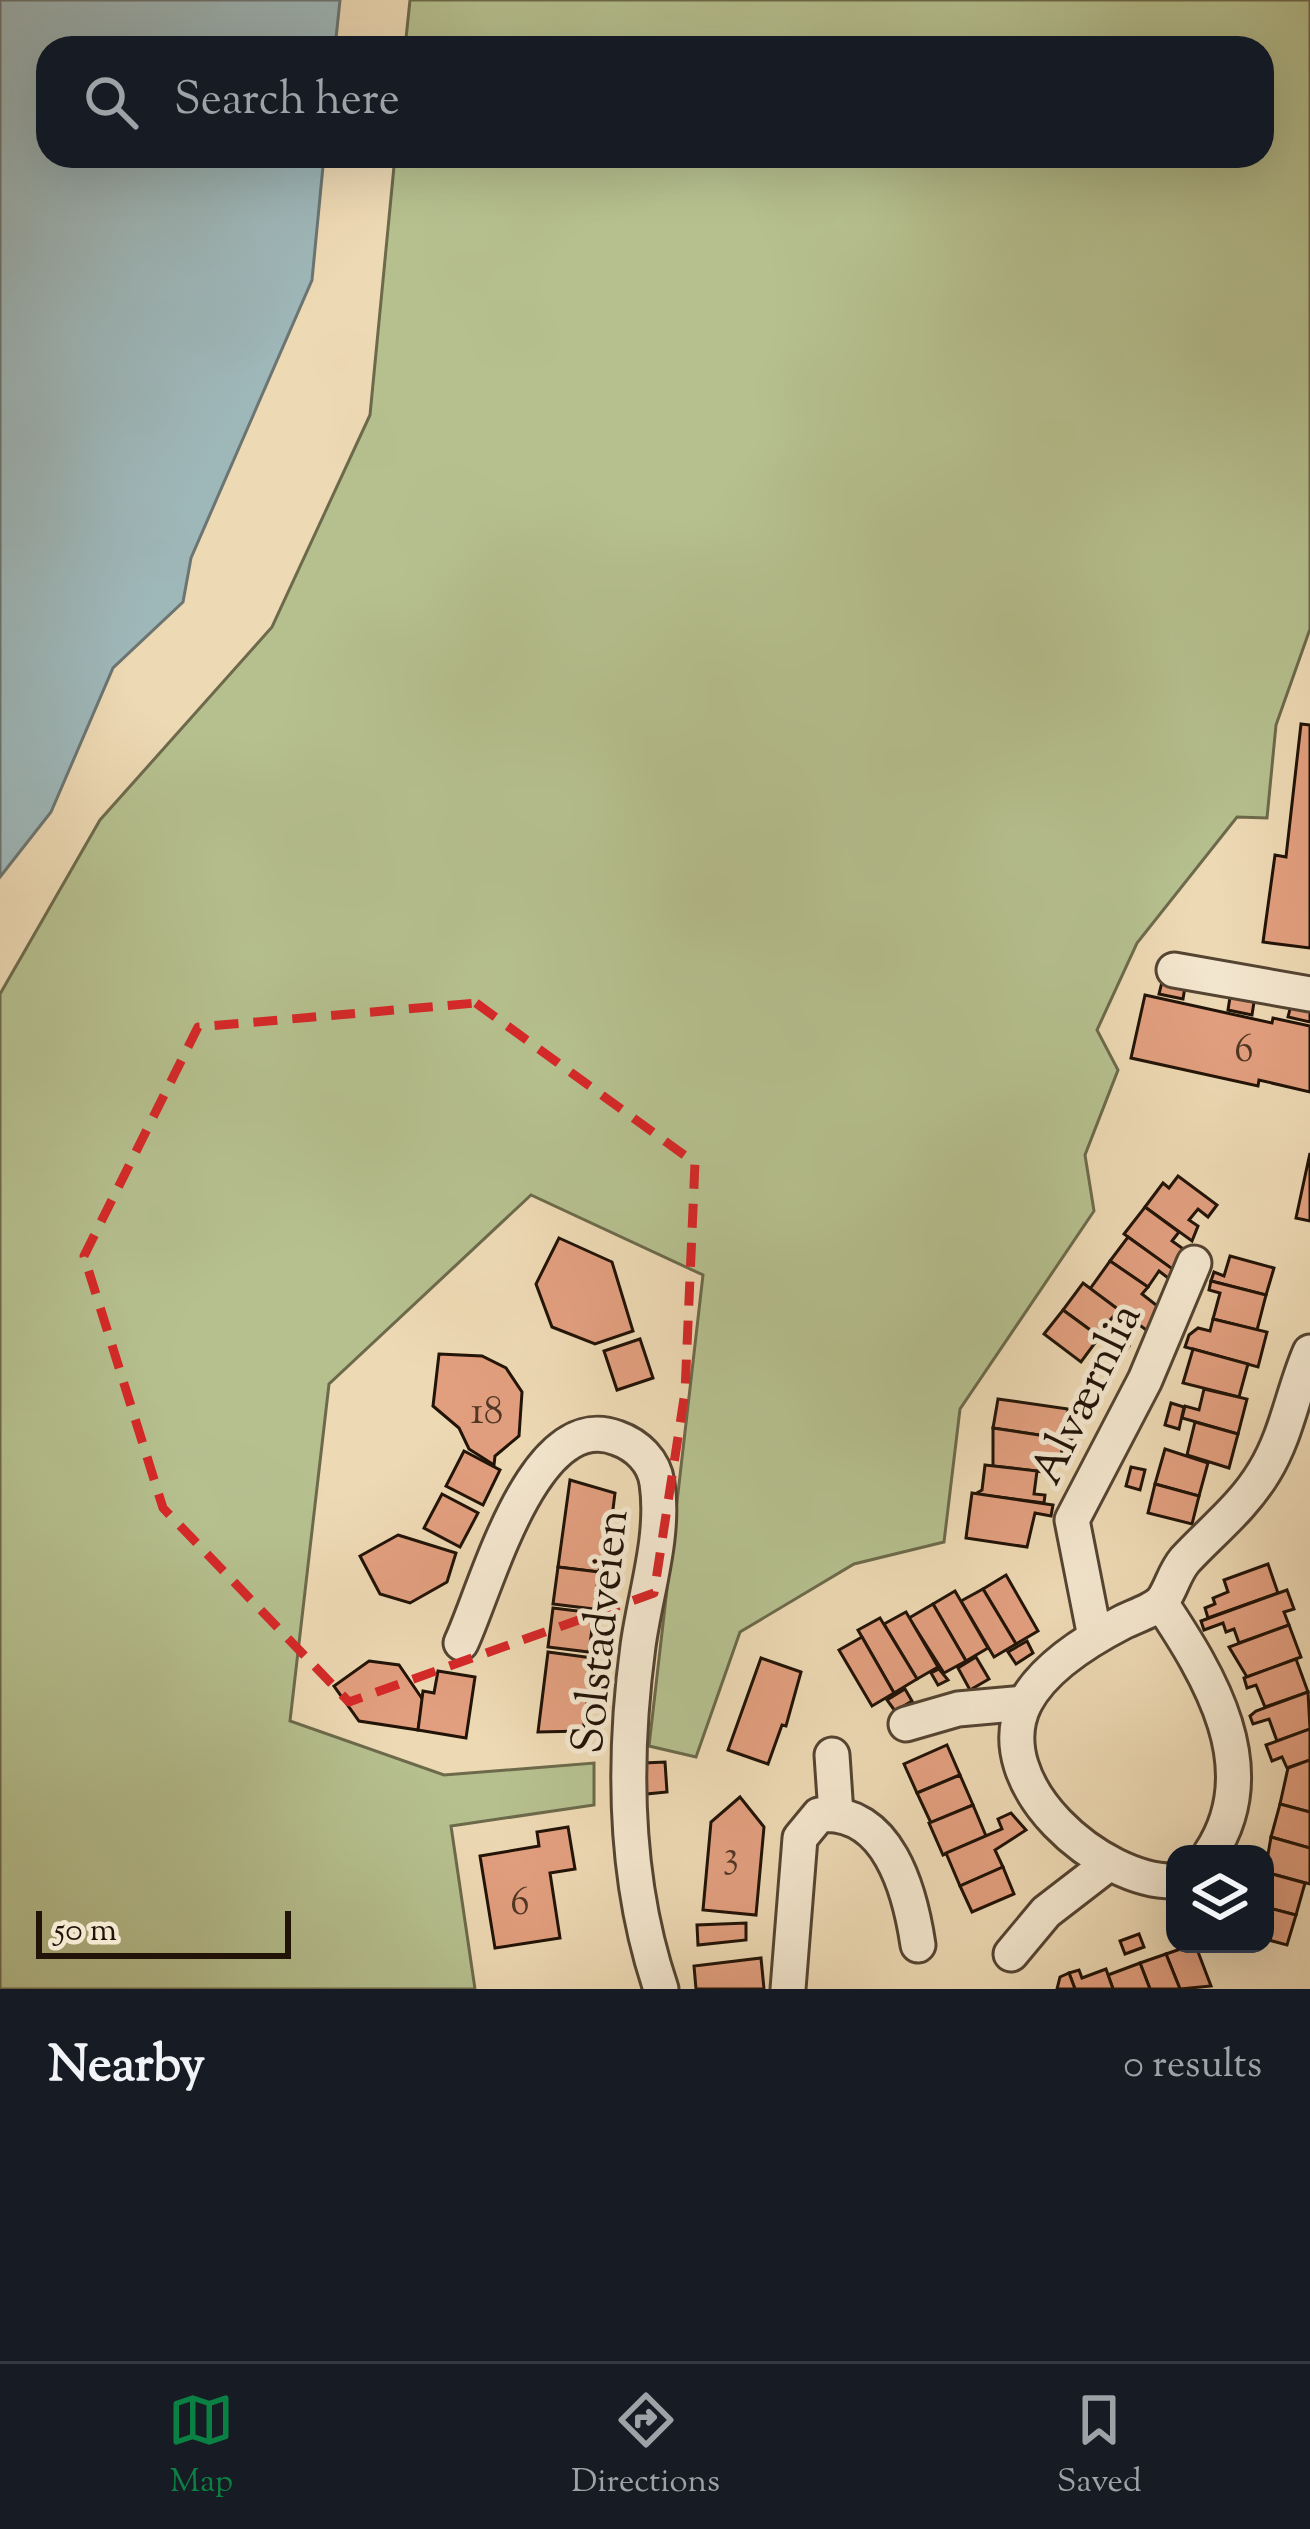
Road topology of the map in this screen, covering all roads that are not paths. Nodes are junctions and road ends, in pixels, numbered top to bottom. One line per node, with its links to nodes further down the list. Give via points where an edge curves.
1 (1174, 970): 2 (street)
2 (1310, 994)
3 (1194, 1263): 6 (street, Alværnlia, via 1072,1520)
4 (1310, 1352): 5 (street, via 1268,1467 1173,1576)
5 (1161, 1603): 6 (street); 12 (street, via 1211,1684 1233,1752 1230,1802)
6 (1095, 1637): 8 (street)
7 (461, 1643): 17 (street, Solstadveien, via 509,1526 556,1450 595,1432 638,1449 654,1470 658,1513 627,1772 649,1957)
8 (1025, 1703): 9 (street); 13 (street, via 1021,1754 1035,1794)
9 (906, 1724)
10 (832, 1755): 11 (street)
11 (836, 1814): 15 (street, via 866,1827 896,1865); 18 (street, via 811,1820 800,1838)
12 (1213, 1845)
13 (1107, 1865): 14 (street); 16 (street, via 1046,1912)
14 (1166, 1879)
15 (918, 1945)
16 (1010, 1954)
17 (661, 1989)
18 (788, 1989)

